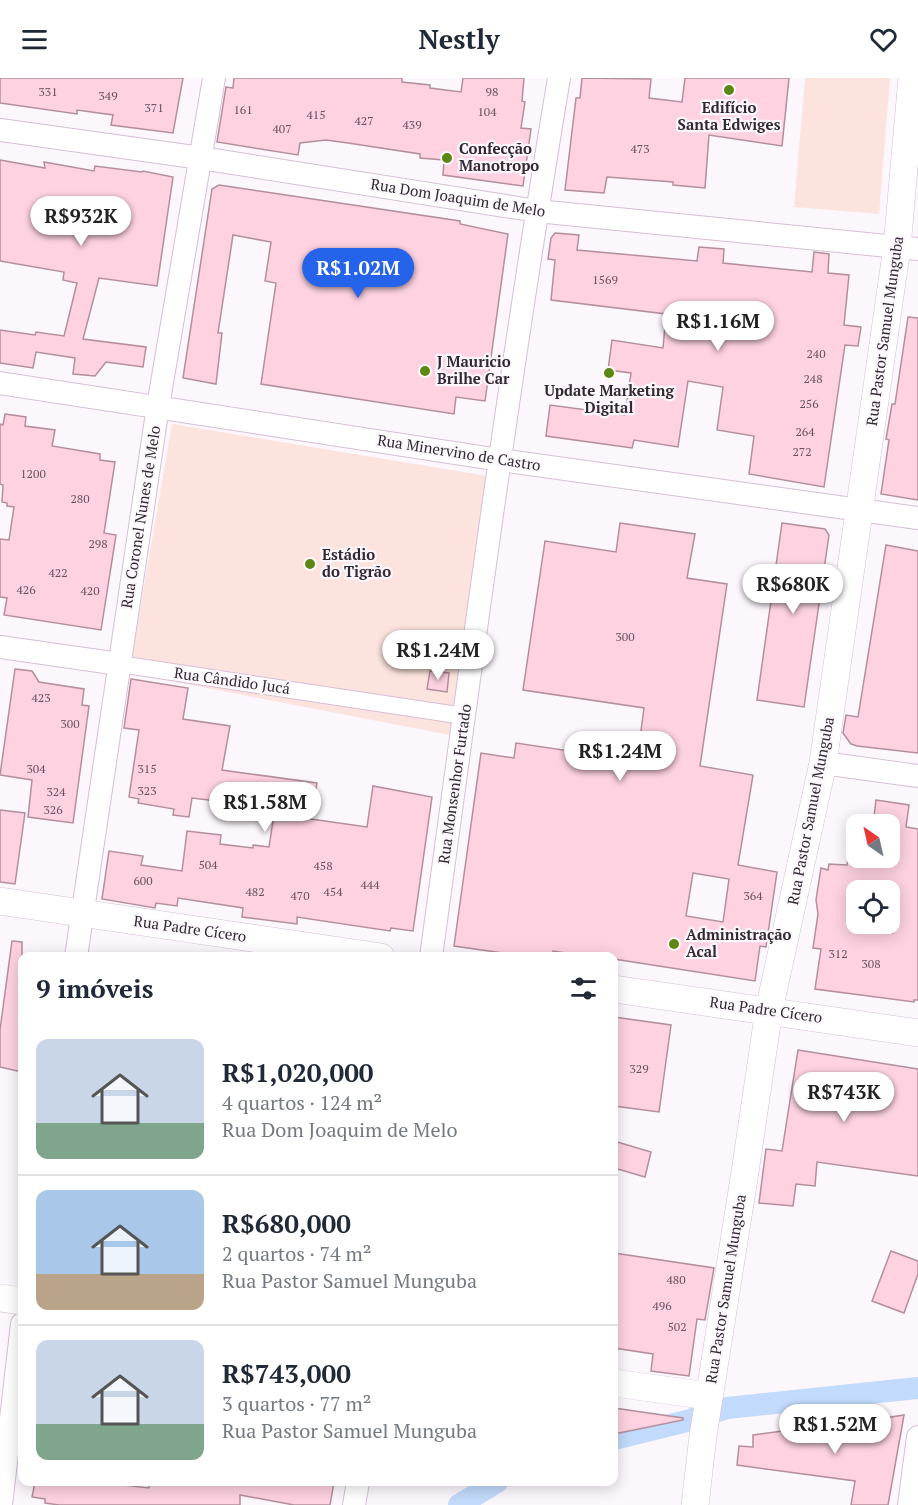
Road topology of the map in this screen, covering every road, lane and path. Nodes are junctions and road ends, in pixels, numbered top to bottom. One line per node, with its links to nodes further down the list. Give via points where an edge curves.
1 (214, 78): 5 (street, Rua Coronel Nunes de Melo)
2 (559, 78): 6 (street, Rua Monsenhor Furtado)
3 (912, 78): 7 (street, Rua Pastor Samuel Munguba)
4 (0, 130): 5 (street, Rua Dom Joaquim de Melo)
5 (201, 158): 6 (street, Rua Dom Joaquim de Melo); 9 (street, Rua Coronel Nunes de Melo)
6 (537, 211): 7 (street, Rua Dom Joaquim de Melo); 10 (street, Rua Monsenhor Furtado)
7 (907, 248): 11 (street, Rua Pastor Samuel Munguba)
8 (0, 383): 9 (street, Rua Minervino de Castro)
9 (158, 406): 10 (street, Rua Minervino de Castro); 14 (street, Rua Coronel Nunes de Melo)
10 (500, 460): 11 (street, Rua Minervino de Castro); 15 (street, Rua Monsenhor Furtado)
11 (860, 510): 12 (street, Rua Minervino de Castro); 16 (street, Rua Pastor Samuel Munguba)
12 (918, 518)
13 (0, 647): 14 (street, Rua Cândido Jucá)
14 (119, 664): 15 (street, Rua Cândido Jucá); 19 (street, Rua Coronel Nunes de Melo)
15 (464, 716): 22 (street, Rua Monsenhor Furtado)
16 (823, 763): 17 (street); 24 (street, Rua Pastor Samuel Munguba)
17 (918, 776)
18 (0, 901): 19 (street, Rua Padre Cícero)
19 (83, 913): 20 (street, Rua Coronel Nunes de Melo); 21 (street, Rua Padre Cícero)
20 (77, 952)
21 (347, 952)
22 (432, 952)
23 (618, 990): 24 (street, Rua Padre Cícero)
24 (769, 1010): 25 (street, Rua Padre Cícero); 30 (street, Rua Pastor Samuel Munguba)
25 (918, 1033)
26 (0, 1298): 27 (street)
27 (18, 1300)
28 (18, 1358): 33 (street)
29 (618, 1384): 30 (street)
30 (708, 1400): 35 (street, Rua Pastor Samuel Munguba)
31 (918, 1437): 36 (street)
32 (357, 1486): 34 (street)
33 (1, 1505)
34 (354, 1505)
35 (695, 1505)
36 (909, 1505)

